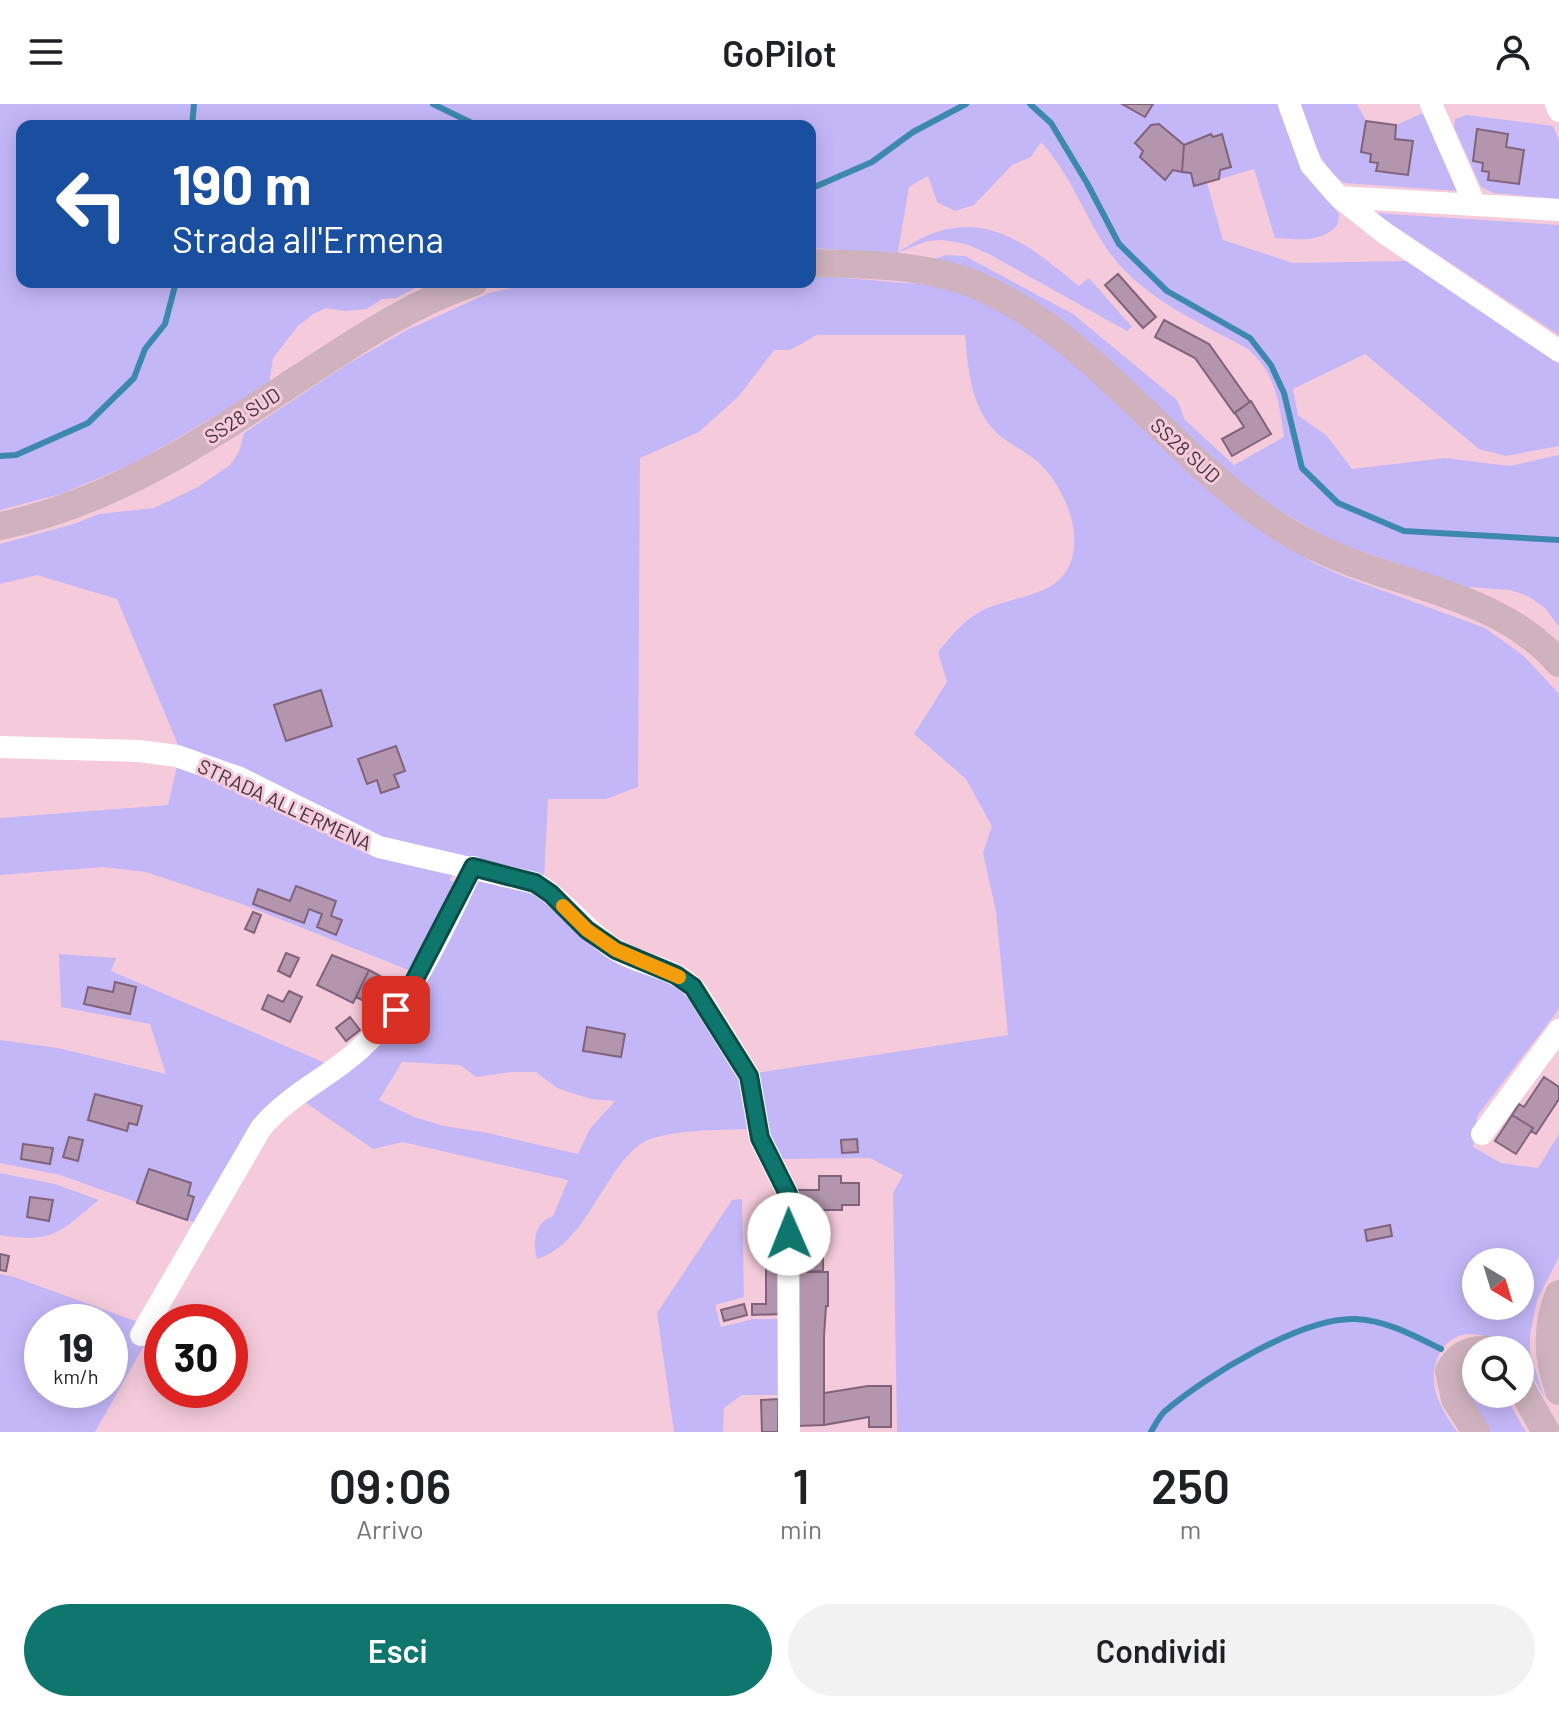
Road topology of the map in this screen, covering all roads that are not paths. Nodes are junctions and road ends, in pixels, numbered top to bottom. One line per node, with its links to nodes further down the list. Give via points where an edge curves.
1 (1289, 104): 5 (street, via 1311,165)
2 (1431, 104): 6 (street)
3 (1556, 104): 4 (street)
4 (1559, 111)
5 (1339, 197): 6 (street); 10 (street)
6 (1475, 205): 7 (street)
7 (1559, 210)
8 (816, 263): 12 (main road, SS28 SUD, via 934,273 999,296 1073,349 1223,484 1278,526 1340,558 1496,614 1525,631)
9 (459, 288): 11 (main road, SS28 SUD, via 385,323 161,465 84,502)
10 (1559, 351)
11 (0, 526)
12 (1559, 663)
13 (0, 747): 14 (street, STRADA ALL'ERMENA, via 177,756 240,778 379,847)
14 (473, 867): 18 (street, via 396,1010 351,1057 261,1128); 22 (street, STRADA ALL'ERMENA, via 535,883 616,950 688,982 745,1069 760,1138 789,1198)
15 (1559, 1030): 16 (street)
16 (1482, 1134)
17 (1559, 1294): 20 (main road, via 1548,1341)
18 (141, 1335)
19 (1462, 1355): 23 (main road, via 1449,1371 1455,1399)
20 (1559, 1391)
21 (1532, 1408): 24 (main road)
22 (789, 1432)
23 (1476, 1432)
24 (1546, 1432)

